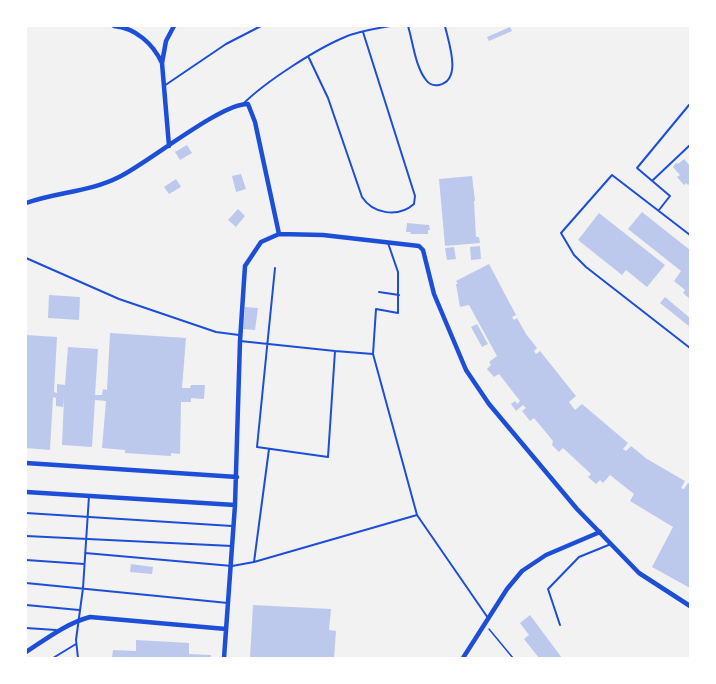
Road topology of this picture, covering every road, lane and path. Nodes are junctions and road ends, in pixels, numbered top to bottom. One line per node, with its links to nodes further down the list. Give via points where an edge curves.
1 (114, 26): 8 (street)
2 (135, 26): 8 (street)
3 (174, 26): 11 (street)
4 (261, 26): 12 (lane, via 226,44)
5 (390, 26): 9 (lane)
6 (408, 26): 7 (lane, via 426,80 441,85 454,64)
7 (445, 26)
8 (124, 27): 11 (street, via 148,42)
9 (363, 32): 10 (lane); 10 (lane, via 415,196 409,209 385,213 367,206 328,98)
10 (309, 58): 13 (lane)
11 (162, 63): 12 (street)
12 (164, 86): 16 (street)
13 (243, 104): 16 (street); 20 (street, via 248,104 255,122)
14 (689, 105): 17 (lane, via 636,168)
15 (690, 145): 17 (lane)
16 (169, 146): 18 (street, via 114,180)
17 (652, 181): 19 (lane, via 670,196)
18 (26, 203)
19 (658, 210): 21 (lane); 30 (lane, via 612,175 561,233 585,267)
20 (279, 234): 22 (street); 27 (street, via 261,242 245,266)
21 (690, 235)
22 (388, 243): 26 (lane, via 398,272); 43 (street, via 419,246 423,250 434,294 466,370 489,404)
23 (26, 258): 27 (lane, via 119,299 216,332)
24 (275, 268): 29 (lane)
25 (379, 292): 26 (lane)
26 (399, 295): 32 (lane, via 398,312 376,309)
27 (240, 335): 28 (street)
28 (240, 341): 29 (lane); 35 (street)
29 (266, 345): 31 (lane); 33 (lane, via 257,447)
30 (690, 348)
31 (335, 351): 32 (lane); 33 (lane, via 328,457)
32 (374, 354): 40 (lane)
33 (269, 449): 50 (lane)
34 (26, 463): 35 (street)
35 (237, 477): 38 (street)
36 (26, 492): 37 (street)
37 (89, 496): 38 (street); 41 (lane)
38 (236, 505): 42 (street)
39 (26, 513): 41 (lane)
40 (417, 515): 50 (lane); 60 (lane)
41 (87, 517): 42 (lane); 45 (lane)
42 (234, 526): 47 (street)
43 (600, 532): 46 (street); 60 (street, via 522,570)
44 (26, 536): 45 (lane)
45 (86, 539): 47 (lane); 48 (lane)
46 (611, 544): 57 (street, via 639,573); 62 (lane, via 579,557 548,589)
47 (233, 546): 52 (street)
48 (85, 554): 51 (lane); 52 (lane)
49 (26, 560): 51 (lane)
50 (254, 562): 52 (lane)
51 (84, 564): 54 (lane)
52 (232, 566): 55 (street)
53 (26, 583): 54 (lane)
54 (83, 588): 55 (lane); 58 (lane)
55 (228, 603): 64 (street)
56 (26, 605): 58 (lane)
57 (690, 606)
58 (81, 610): 59 (lane)
59 (80, 619): 64 (street, via 96,617); 65 (street); 66 (lane)
60 (489, 619): 61 (street)
61 (485, 625): 71 (street); 72 (path)
62 (560, 625)
63 (26, 628): 65 (lane)
64 (226, 629): 70 (street)
65 (59, 631): 67 (street)
66 (76, 644): 68 (lane); 69 (lane)
67 (26, 652)
68 (53, 658)
69 (78, 658)
70 (224, 658)
71 (463, 658)
72 (513, 658)

